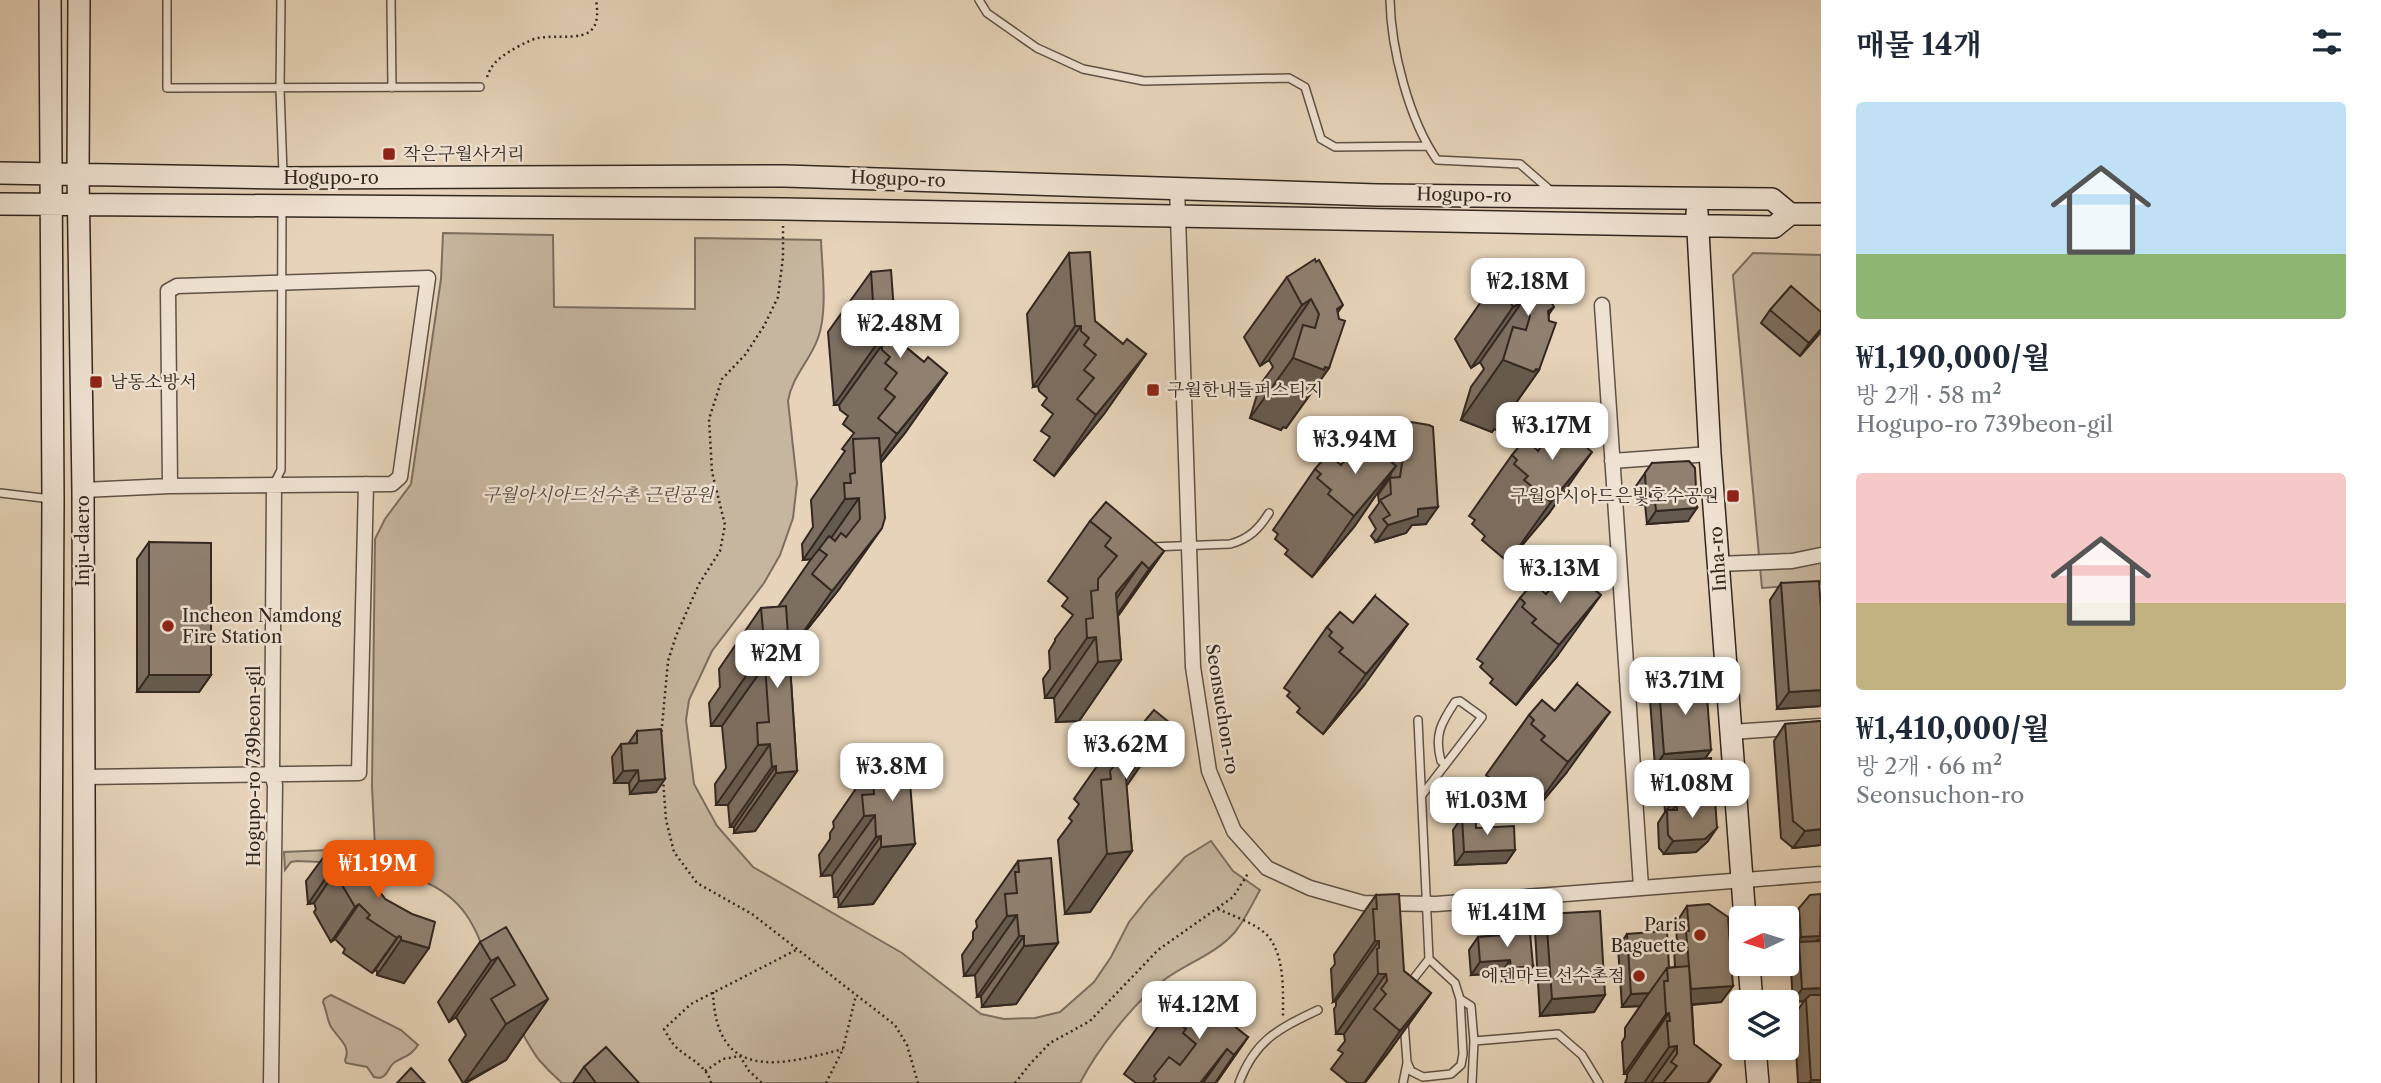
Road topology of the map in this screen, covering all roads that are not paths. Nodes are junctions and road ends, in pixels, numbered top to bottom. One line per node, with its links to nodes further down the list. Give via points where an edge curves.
1 (50, 0): 13 (main road, Inju-daero)
2 (79, 0): 14 (main road, Inju-daero)
3 (167, 0): 10 (lane, via 167,88)
4 (281, 0): 10 (lane)
5 (391, 0): 8 (lane)
6 (979, 0): 11 (lane, via 987,13 1037,48 1083,69 1144,81 1289,78 1305,88 1321,139 1335,146)
7 (1390, 0): 11 (lane, via 1401,77)
8 (392, 88): 9 (lane); 10 (lane)
9 (480, 88)
10 (280, 89): 15 (lane)
11 (1428, 146): 17 (lane, via 1437,160 1520,164)
12 (0, 173): 13 (main road, Hogupo-ro)
13 (51, 174): 14 (main road, Hogupo-ro); 20 (main road, Inju-daero)
14 (78, 174): 15 (main road, Hogupo-ro); 21 (main road, Inju-daero)
15 (284, 178): 16 (main road, Hogupo-ro, via 785,176)
16 (1177, 187): 17 (main road, Hogupo-ro); 25 (street, Seonsuchon-ro)
17 (1557, 196): 18 (main road, Hogupo-ro)
18 (1696, 198): 23 (main road, Hogupo-ro, via 1772,199); 26 (main road, Inha-ro)
19 (0, 204): 20 (main road, Hogupo-ro)
20 (51, 205): 21 (main road, Hogupo-ro); 36 (main road, Inju-daero)
21 (78, 205): 22 (main road, Hogupo-ro); 34 (main road, Inju-daero)
22 (282, 206): 25 (main road, Hogupo-ro); 27 (lane, Hogupo-ro 739beon-gil)
23 (1790, 214): 24 (main road, Hogupo-ro); 26 (main road, Hogupo-ro, via 1774,227)
24 (1821, 214)
25 (1178, 217): 26 (main road, Hogupo-ro); 38 (street, Seonsuchon-ro)
26 (1697, 226): 29 (main road, Inha-ro)
27 (283, 282): 31 (street, via 428,278 400,477 392,484); 32 (lane, Hogupo-ro 739beon-gil, via 281,470); 33 (street, via 177,286 168,291)
28 (1602, 305): 30 (street)
29 (1710, 454): 30 (street); 41 (main road, Inha-ro)
30 (1612, 461): 43 (street)
31 (366, 484): 32 (street); 48 (street, via 359,773)
32 (274, 485): 33 (street); 48 (street, Hogupo-ro 739beon-gil)
33 (170, 486): 34 (street)
34 (83, 490): 49 (main road, Inju-daero)
35 (0, 493): 36 (lane)
36 (53, 499): 64 (main road, Inju-daero)
37 (1269, 513): 38 (lane, via 1252,536 1240,542)
38 (1188, 546): 39 (lane); 54 (street, Seonsuchon-ro, via 1193,667 1209,771 1234,831 1267,868 1310,888 1363,902)
39 (1136, 548)
40 (1821, 555): 41 (street)
41 (1718, 564): 42 (main road, Inha-ro)
42 (1726, 673): 43 (street); 46 (main road, Inha-ro)
43 (1627, 681): 53 (street)
44 (1419, 720): 50 (lane)
45 (1821, 726): 46 (street)
46 (1731, 732): 52 (main road, Inha-ro)
47 (1446, 764): 47 (lane, via 1482,717 1460,701 1439,725 1439,752); 50 (lane)
48 (272, 775): 49 (street); 66 (street, Hogupo-ro 739beon-gil)
49 (85, 777): 65 (main road, Inju-daero)
50 (1421, 796): 54 (lane)
51 (1821, 874): 52 (street, Seonsuchon-ro)
52 (1742, 879): 53 (street, Seonsuchon-ro); 55 (main road, Inha-ro)
53 (1641, 887): 54 (street, Seonsuchon-ro)
54 (1425, 904): 56 (lane)
55 (1744, 906)
56 (1429, 959): 57 (lane, via 1455,983); 58 (lane, via 1406,987)
57 (1460, 999): 61 (lane, via 1471,1006); 63 (lane, via 1461,1065 1451,1074 1423,1077 1411,1071)
58 (1403, 1001)
59 (1318, 1010): 67 (lane, via 1261,1044)
60 (1404, 1013): 63 (lane)
61 (1474, 1041): 69 (lane); 70 (lane, via 1558,1034 1582,1055)
62 (1756, 1060): 71 (main road)
63 (1407, 1062): 68 (lane)
64 (50, 1083)
65 (85, 1083)
66 (271, 1083)
67 (1239, 1083)
68 (1403, 1083)
69 (1472, 1083)
70 (1599, 1083)
71 (1758, 1083)

